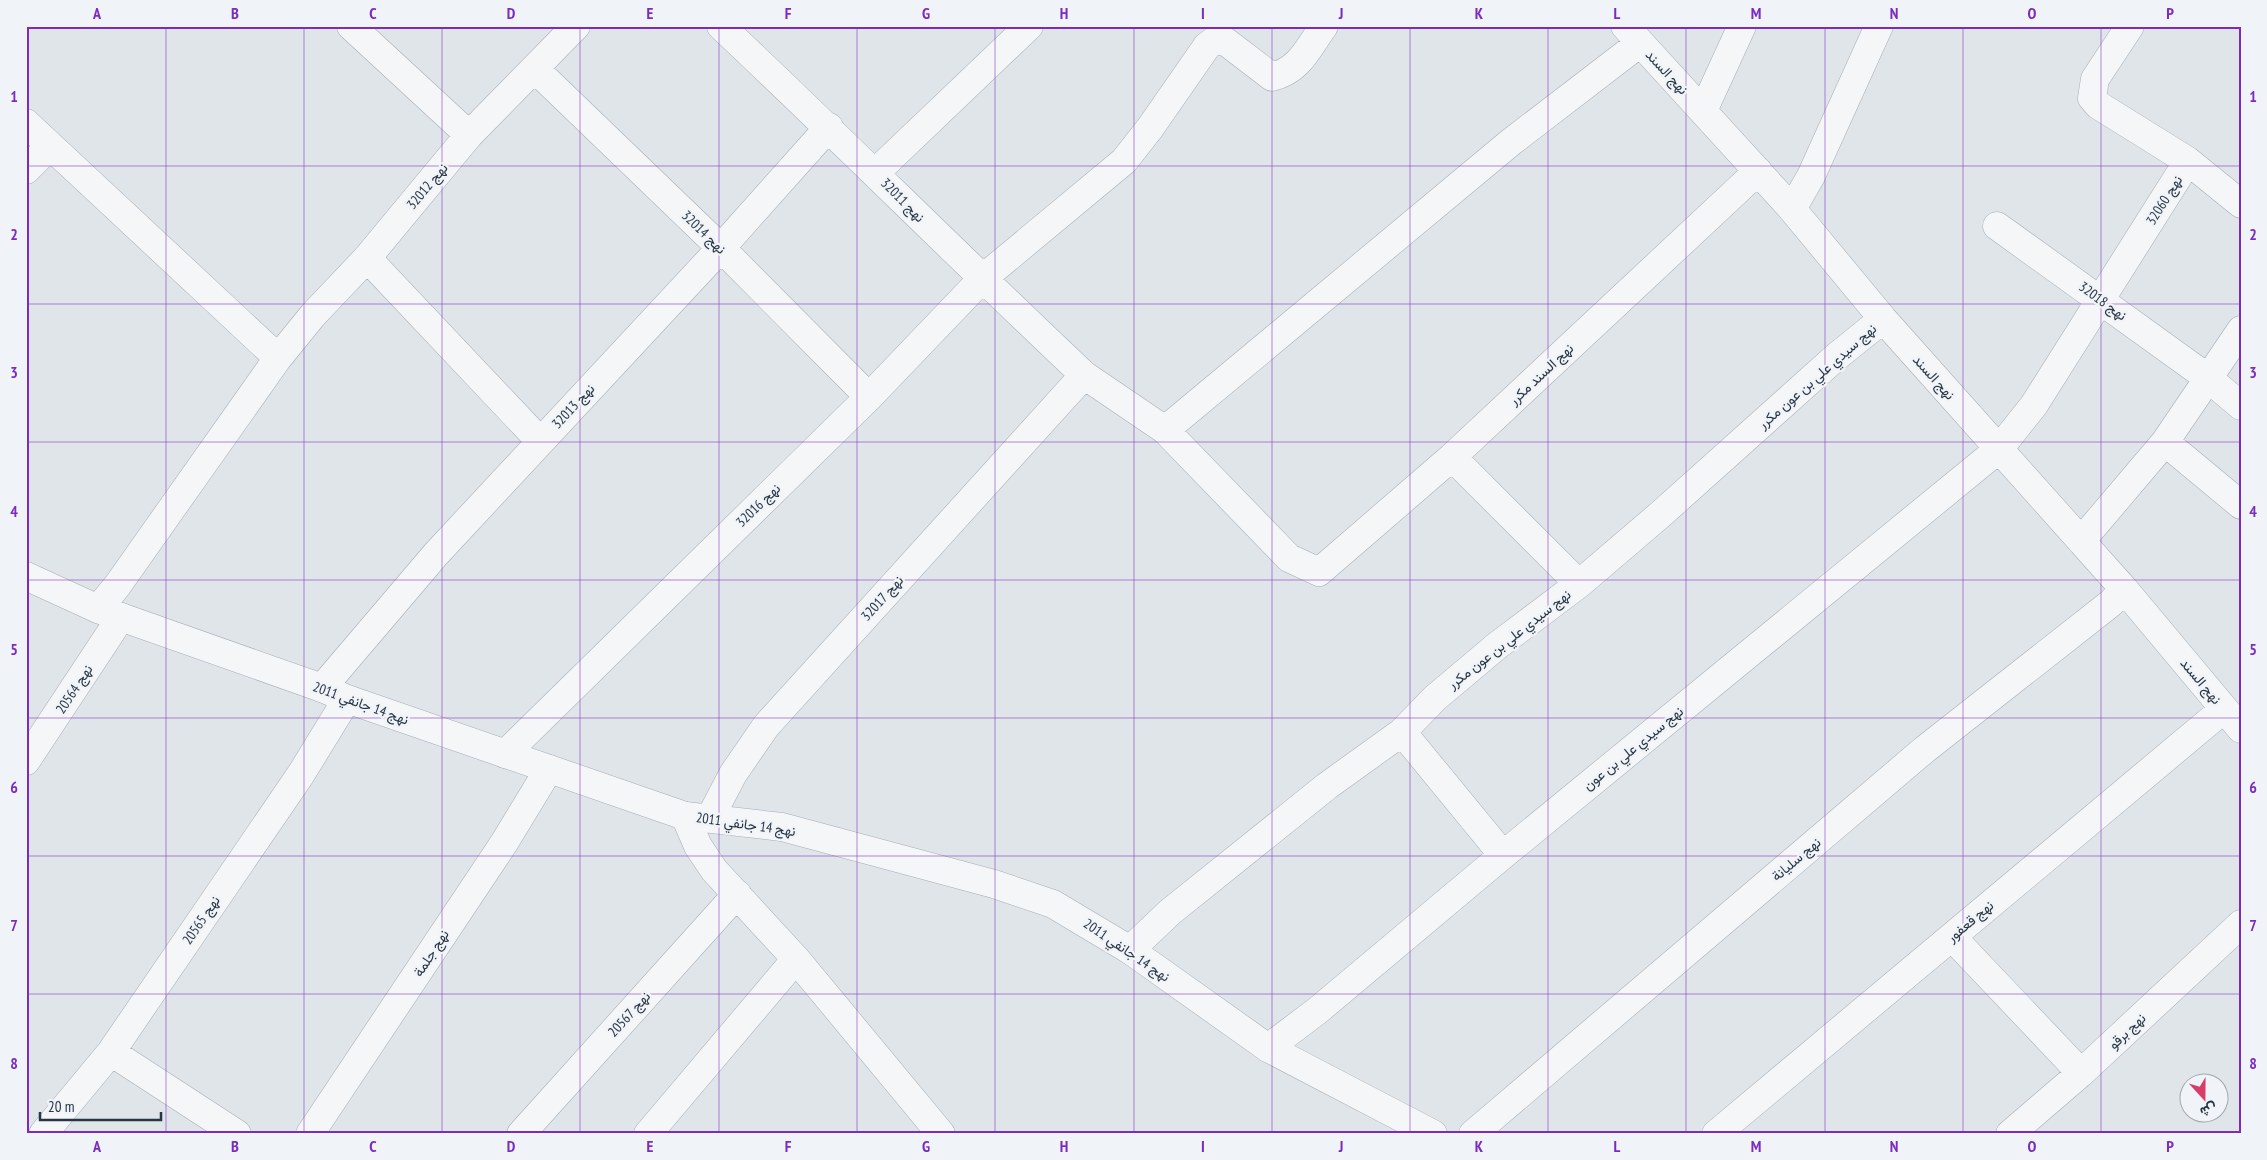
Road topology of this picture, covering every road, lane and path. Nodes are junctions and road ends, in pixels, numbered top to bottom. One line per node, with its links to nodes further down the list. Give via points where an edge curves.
1 (351, 26): 14 (street)
2 (576, 26): 10 (street, نهج 32012)
3 (721, 26): 13 (street, نهج 32011)
4 (1029, 26): 19 (street)
5 (1324, 26): 25 (street, نهج 32016, via 1296,66 1272,77 1226,41 1216,40 1207,46 1124,161)
6 (1742, 26): 11 (street)
7 (1879, 26): 21 (street, via 1811,176)
8 (2130, 26): 16 (street, نهج 32060, via 2095,79 2092,98)
9 (1632, 35): 11 (street, نهج السند); 35 (street, via 1510,142)
10 (535, 69): 14 (street, نهج 32012); 23 (street, نهج 32014)
11 (1703, 111): 18 (street, نهج السند)
12 (26, 123): 15 (street)
13 (829, 128): 19 (street, نهج 32011); 23 (street, نهج 32013)
14 (469, 135): 24 (street, نهج 32012)
15 (50, 146): 17 (street); 29 (street)
16 (2188, 162): 20 (street); 26 (street, نهج 32060)
17 (26, 170)
18 (1758, 171): 21 (street, نهج السند); 39 (street, نهج السند مكرر)
19 (875, 173): 25 (street, نهج 32011)
20 (2241, 204)
21 (1792, 209): 27 (street, نهج السند)
22 (1997, 226): 26 (street, نهج 32018)
23 (721, 248): 32 (street, نهج 32014); 36 (street, نهج 32013)
24 (367, 258): 29 (street, نهج 32012); 36 (street)
25 (982, 279): 31 (street, نهج 32011); 32 (street, نهج 32016)
26 (2101, 300): 30 (street, نهج 32018); 33 (street, نهج 32060)
27 (1882, 319): 38 (street, نهج السند); 44 (street, نهج سيدي علي بن عون مكرر)
28 (2241, 330): 30 (street)
29 (278, 358): 46 (street, نهج 20564, via 117,586)
30 (2208, 378): 34 (street, نهج 32018); 37 (street)
31 (1077, 383): 35 (street, نهج 32011); 54 (street, نهج 32017, via 766,726 733,774)
32 (869, 397): 51 (street, نهج 32016)
33 (2034, 405): 38 (street, نهج سيدي علي بن عون)
34 (2241, 406)
35 (1165, 430): 42 (street, نهج 32011, via 1289,558)
36 (540, 440): 47 (street, نهج 32013, via 436,554)
37 (2165, 442): 40 (street); 41 (street)
38 (1999, 449): 41 (street, نهج السند); 55 (street, نهج سيدي علي بن عون)
39 (1452, 457): 42 (street, نهج السند مكرر); 44 (street)
40 (2241, 505)
41 (2081, 541): 45 (street, نهج السند)
42 (1319, 572)
43 (26, 576): 46 (street, نهج 14 جانفي 2011)
44 (1579, 584): 50 (street, نهج سيدي علي بن عون مكرر, via 1470,668)
45 (2124, 590): 49 (street, نهج السند); 71 (street, نهج سليانة, via 1924,750)
46 (110, 613): 47 (street, نهج 14 جانفي 2011); 52 (street, نهج 20564)
47 (322, 688): 48 (street, نهج 14 جانفي 2011)
48 (347, 699): 51 (street, نهج 14 جانفي 2011); 62 (street, نهج 20565, via 301,774)
49 (2233, 719): 58 (street, نهج قعفور)
50 (1402, 732): 55 (street); 59 (street, نهج سيدي علي بن عون مكرر, via 1320,792 1170,912)
51 (505, 754): 53 (street, نهج 14 جانفي 2011)
52 (26, 761)
53 (549, 769): 54 (street, نهج 14 جانفي 2011); 66 (street, نهج جلمة, via 504,843)
54 (697, 817): 56 (street, via 698,846 714,870); 59 (street, نهج 14 جانفي 2011, via 782,827 994,884 1053,904)
55 (1503, 854): 61 (street, نهج سيدي علي بن عون, via 1317,1012)
56 (737, 894): 60 (street); 67 (street, نهج 20567)
57 (2241, 924): 63 (street, نهج برقو)
58 (1952, 937): 63 (street); 72 (street, نهج قعفور)
59 (1130, 950): 61 (street, نهج 14 جانفي 2011)
60 (796, 958): 68 (street); 69 (street)
61 (1268, 1048): 70 (street, نهج 14 جانفي 2011)
62 (111, 1052): 64 (street, نهج 20565); 65 (street)
63 (2081, 1073): 73 (street, نهج برقو)
64 (44, 1134)
65 (237, 1134)
66 (310, 1134)
67 (521, 1134)
68 (648, 1134)
69 (940, 1134)
70 (1433, 1134)
71 (1473, 1134)
72 (1716, 1134)
73 (2010, 1134)

